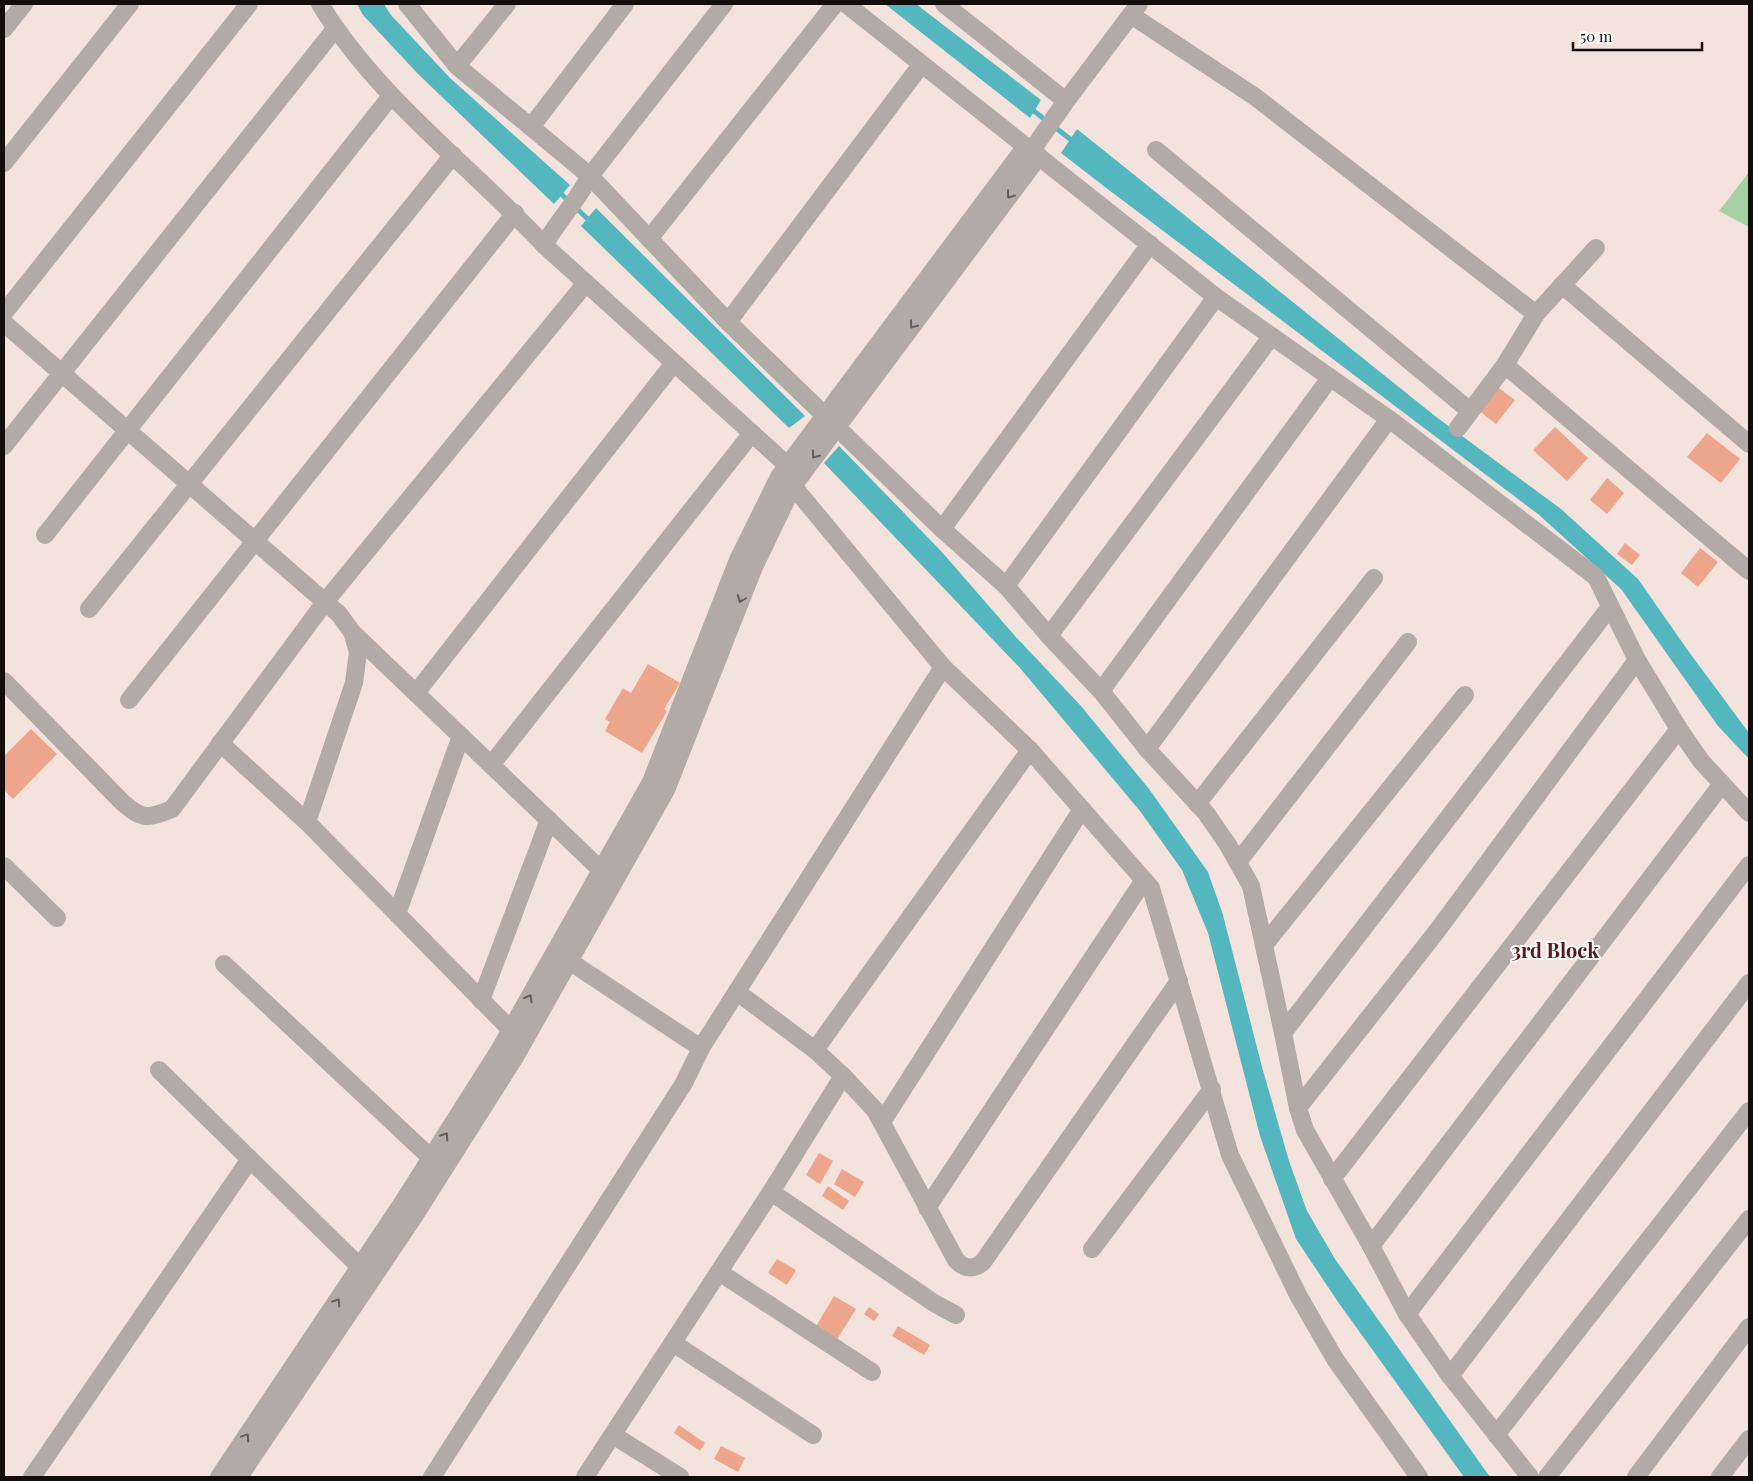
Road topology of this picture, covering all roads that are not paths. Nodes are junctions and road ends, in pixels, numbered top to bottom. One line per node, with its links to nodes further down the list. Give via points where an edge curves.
1 (24, 4): 13 (street)
2 (130, 4): 23 (street)
3 (249, 4): 33 (street)
4 (320, 4): 14 (street)
5 (407, 4): 16 (street)
6 (507, 4): 16 (street)
7 (625, 4): 19 (street)
8 (724, 4): 24 (street)
9 (835, 4): 26 (street)
10 (846, 4): 15 (street)
11 (944, 4): 18 (street)
12 (1135, 9): 18 (street); 34 (street, via 1254,96)
13 (4, 28)
14 (335, 29): 17 (street); 40 (street)
15 (921, 65): 21 (street); 35 (street)
16 (457, 66): 19 (street)
17 (391, 96): 22 (street); 46 (street)
18 (1062, 106): 21 (street)
19 (531, 127): 24 (street)
20 (1156, 150): 42 (street)
21 (1032, 151): 27 (street); 44 (street)
22 (453, 155): 25 (street); 51 (street)
23 (4, 163)
24 (590, 176): 26 (street); 28 (street, via 580,196 556,224)
25 (514, 213): 28 (street); 70 (street)
26 (649, 239): 35 (street)
27 (1150, 244): 32 (street); 53 (street)
28 (544, 245): 30 (street)
29 (1596, 248): 31 (street)
30 (586, 282): 38 (street); 58 (street)
31 (1562, 286): 34 (street); 48 (street)
32 (1216, 297): 37 (street); 57 (street)
33 (4, 313)
34 (1536, 314): 39 (street)
35 (728, 322): 44 (street)
36 (4, 323): 40 (street)
37 (1271, 337): 41 (street); 62 (street)
38 (674, 363): 47 (street); 68 (street)
39 (1505, 365): 42 (street); 55 (street)
40 (62, 373): 46 (street); 49 (street)
41 (1330, 378): 43 (street); 67 (street)
42 (1470, 412): 45 (street)
43 (1389, 419): 59 (street, via 1596,577); 75 (street)
44 (830, 422): 50 (street); 52 (street, one-way to 52); 53 (street)
45 (1458, 428)
46 (127, 430): 51 (street); 54 (street)
47 (752, 433): 50 (street); 76 (street)
48 (1749, 444)
49 (4, 446)
50 (787, 465): 86 (street, via 738,560 651,782)
51 (189, 484): 58 (street); 60 (street)
52 (793, 486): 65 (street); 91 (street, one-way to 91, via 754,567 666,790)
53 (942, 529): 57 (street)
54 (44, 535)
55 (1749, 571)
56 (1374, 578): 78 (street)
57 (1006, 586): 62 (street)
58 (325, 602): 61 (street); 73 (street)
59 (1610, 607): 64 (street); 98 (street)
60 (89, 609)
61 (352, 632): 68 (street); 82 (street, via 358,652 354,683)
62 (1049, 636): 67 (street)
63 (1408, 642): 83 (street)
64 (1637, 660): 71 (street); 104 (street, via 1437,931)
65 (944, 667): 74 (street); 95 (street)
66 (4, 681): 73 (street, via 122,802 135,813 150,818 172,809)
67 (1101, 690): 75 (street)
68 (416, 693): 72 (street)
69 (1465, 695): 90 (street)
70 (129, 700)
71 (1679, 729): 77 (street); 109 (street)
72 (461, 736): 76 (street); 88 (street)
73 (220, 743): 82 (street)
74 (1030, 750): 79 (street); 100 (street)
75 (1147, 750): 78 (street)
76 (491, 765): 81 (street)
77 (1722, 784): 80 (street); 113 (street)
78 (1197, 804): 83 (street)
79 (1082, 809): 87 (street); 106 (street)
80 (1749, 813)
81 (549, 820): 86 (street); 96 (street)
82 (307, 822): 88 (street)
83 (1238, 862): 90 (street, via 1251,886)
84 (1749, 865): 117 (street)
85 (4, 866): 89 (street)
86 (601, 870): 97 (street, one-way to 86)
87 (1144, 880): 93 (street, via 1151,888); 111 (street)
88 (396, 914): 96 (street)
89 (57, 918)
90 (1264, 945): 98 (street)
91 (569, 961): 99 (street); 129 (street, via 515,1057 415,1215)
92 (224, 964): 107 (street)
93 (1179, 981): 103 (street); 111 (street, via 983,1262 970,1268 960,1265)
94 (1749, 983): 122 (street)
95 (738, 992): 99 (street); 100 (street)
96 (481, 1000): 97 (street)
97 (511, 1030): 107 (street, one-way to 97)
98 (1283, 1033): 104 (street)
99 (701, 1048): 130 (street, via 684,1084)
100 (815, 1050): 102 (street)
101 (159, 1070): 108 (street)
102 (843, 1076): 106 (street); 110 (street)
103 (1212, 1089): 114 (street); 133 (street, via 1230,1155 1298,1295 1335,1359)
104 (1298, 1108): 109 (street, via 1304,1130)
105 (1749, 1111): 125 (street)
106 (882, 1122): 111 (street)
107 (431, 1158): 115 (street)
108 (250, 1159): 115 (street); 127 (street)
109 (1332, 1179): 113 (street)
110 (771, 1192): 116 (street); 118 (street)
111 (927, 1208)
112 (1749, 1219): 135 (street)
113 (1371, 1246): 117 (street)
114 (1092, 1249)
115 (360, 1267): 128 (street, one-way to 115)
116 (719, 1272): 120 (street); 121 (street)
117 (1407, 1314): 122 (street)
118 (956, 1315)
119 (1749, 1327): 136 (street)
120 (673, 1343): 123 (street); 124 (street)
121 (872, 1372)
122 (1450, 1376): 125 (street)
123 (613, 1435): 131 (street); 132 (street)
124 (813, 1435)
125 (1496, 1435): 134 (street)
126 (1749, 1439): 137 (street)
127 (32, 1477)
128 (219, 1477)
129 (239, 1477)
130 (432, 1477)
131 (586, 1477)
132 (680, 1477)
133 (1419, 1477)
134 (1530, 1477)
135 (1546, 1477)
136 (1636, 1477)
137 (1720, 1477)

